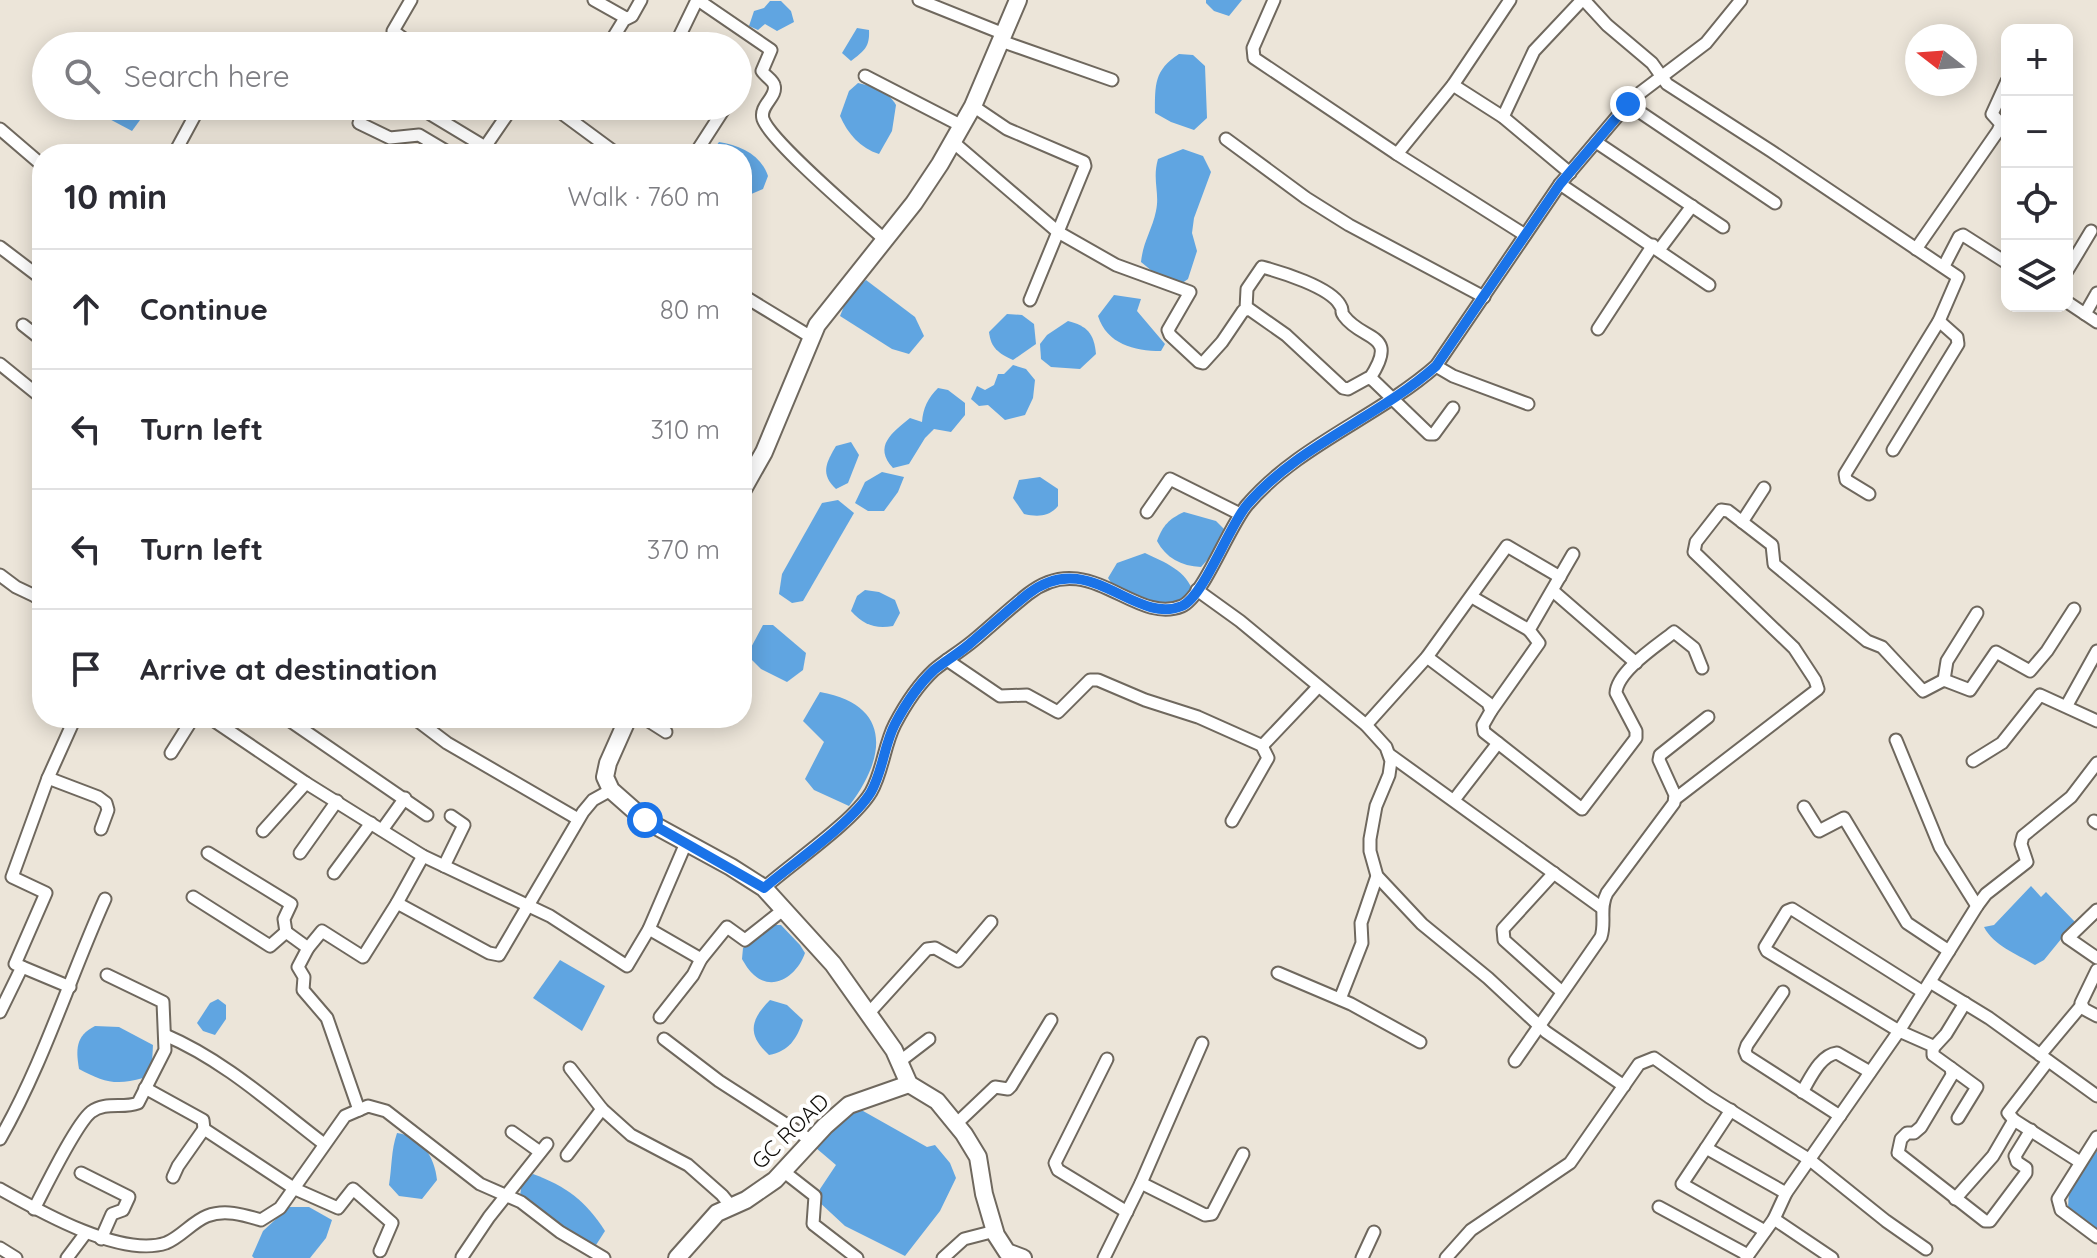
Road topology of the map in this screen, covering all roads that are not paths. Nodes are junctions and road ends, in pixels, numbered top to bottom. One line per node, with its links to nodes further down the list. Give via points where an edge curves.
1 (411, 0): 12 (street)
2 (594, 0): 11 (street)
3 (641, 0): 11 (street)
4 (697, 0): 14 (street); 15 (street)
5 (919, 0): 17 (street)
6 (1018, 0): 17 (street)
7 (1274, 0): 43 (street, via 1253,48 1254,58)
8 (1510, 0): 21 (street)
9 (1583, 0): 18 (street); 25 (street, via 1534,51)
10 (1741, 0): 18 (street, via 1706,43)
11 (626, 18): 13 (street)
12 (394, 32)
13 (617, 32)
14 (681, 32)
15 (744, 32)
16 (752, 37): 53 (street, via 771,50 762,71 775,90 763,111 764,122)
17 (1002, 38): 20 (street); 24 (street)
18 (1660, 75): 23 (street); 56 (street)
19 (865, 76): 32 (street)
20 (1112, 80)
21 (1453, 85): 25 (street); 43 (street)
22 (2001, 94): 56 (street, via 1992,114 2001,124 1998,131)
23 (1628, 104): 36 (street); 47 (street)
24 (973, 106): 32 (street); 51 (street, via 1007,129 1084,162)
25 (1503, 117): 45 (street)
26 (192, 120): 37 (street)
27 (440, 120): 39 (street)
28 (505, 120): 40 (street)
29 (578, 120): 41 (street)
30 (717, 120): 42 (street)
31 (359, 123): 38 (street, via 390,138 419,135)
32 (962, 126): 35 (street)
33 (0, 129): 44 (street)
34 (1226, 139): 63 (street, via 1306,198)
35 (953, 142): 51 (street); 53 (street)
36 (1596, 142): 45 (street); 48 (street)
37 (179, 144)
38 (434, 144)
39 (480, 144)
40 (493, 144)
41 (606, 144)
42 (701, 144)
43 (1397, 154): 52 (street)
44 (32, 156)
45 (1570, 173): 46 (street)
46 (1560, 184): 52 (street); 55 (street)
47 (1775, 203)
48 (1692, 206): 49 (street); 55 (street)
49 (1723, 227)
50 (2091, 231): 58 (street)
51 (1058, 232): 64 (street); 67 (street, via 1116,265 1190,292 1168,330 1199,362)
52 (1525, 235): 63 (street)
53 (884, 239): 74 (street)
54 (0, 247): 60 (street)
55 (1656, 247): 61 (street); 72 (street)
56 (1916, 249): 59 (street)
57 (2001, 259): 59 (street, via 1963,235)
58 (2073, 261)
59 (1944, 266): 69 (street, via 1958,280)
60 (32, 271)
61 (1709, 285)
62 (2097, 293): 68 (street)
63 (1484, 297): 76 (street)
64 (1030, 300)
65 (752, 301): 74 (street)
66 (2073, 306): 68 (street)
67 (1246, 309): 77 (street, via 1286,335 1343,388); 77 (street, via 1247,289 1262,267 1315,285 1377,343 1381,359)
68 (2085, 314): 70 (street)
69 (1939, 321): 82 (street, via 1958,344); 85 (street, via 1845,474)
70 (2097, 322)
71 (23, 325): 73 (street)
72 (1598, 329)
73 (32, 332)
74 (811, 337): 83 (street)
75 (0, 364): 78 (street)
76 (1436, 366): 79 (street); 80 (street)
77 (1370, 378): 79 (street)
78 (32, 390)
79 (1391, 400): 81 (street, via 1432,434); 87 (street, via 1278,475)
80 (1528, 404)
81 (1453, 408)
82 (1893, 450)
83 (752, 473)
84 (1764, 488): 88 (street)
85 (1869, 494)
86 (1147, 512): 87 (street, via 1170,479)
87 (1240, 514): 92 (street)
88 (1742, 522): 104 (street, via 1772,545 1774,564 1867,641 1882,647 1922,691); 130 (street, via 1721,510 1694,552 1794,648 1818,689)
89 (1573, 554): 91 (street)
90 (0, 575): 94 (street)
91 (1560, 577): 93 (street); 95 (street, via 1509,545)
92 (1197, 590): 101 (street, via 1182,606 1159,607 1090,581 1055,579 1029,593); 105 (street)
93 (1553, 591): 98 (street); 102 (street)
94 (32, 592)
95 (1472, 597): 98 (street); 100 (street)
96 (2074, 609): 104 (street, via 2030,671 1996,652 1970,690)
97 (1977, 613): 104 (street, via 1947,661)
98 (1529, 630): 107 (street, via 1539,643)
99 (2097, 651): 106 (street)
100 (1427, 657): 107 (street, via 1488,703); 110 (street)
101 (947, 660): 121 (street, via 1000,696 1027,695 1058,712 1090,680 1098,680); 150 (street, via 927,677 897,720 871,792)
102 (1636, 663): 103 (street, via 1675,632 1694,648); 120 (street, via 1616,688 1636,738 1582,809)
103 (1702, 668)
104 (1944, 680)
105 (1318, 687): 110 (street); 121 (street)
106 (2067, 705): 109 (street); 124 (street, via 2040,695 2002,743)
107 (1491, 711): 120 (street, via 1483,729)
108 (1708, 717): 130 (street, via 1660,755)
109 (2097, 721)
110 (1366, 725): 123 (street)
111 (70, 728): 126 (street)
112 (187, 728): 122 (street)
113 (225, 728): 127 (street)
114 (301, 728): 129 (street)
115 (435, 728): 136 (street, via 447,743)
116 (624, 728): 128 (street, via 605,777)
117 (660, 728): 118 (street)
118 (666, 732)
119 (1896, 740): 155 (street, via 1943,852)
120 (1498, 743): 131 (street)
121 (1263, 746): 137 (street, via 1268,758)
122 (171, 753)
123 (1390, 755): 131 (street); 149 (street, via 1389,775 1370,830)
124 (1973, 761)
125 (2097, 763): 155 (street, via 2071,797 2023,836 2026,864)
126 (48, 778): 139 (street, via 106,803); 166 (street, via 12,877 46,893 15,964)
127 (306, 783): 132 (street); 141 (street)
128 (611, 790): 136 (street, via 593,800); 142 (street, via 645,820)
129 (405, 798): 134 (street); 140 (street)
130 (1675, 799): 156 (street, via 1607,893)
131 (1454, 800): 148 (street)
132 (337, 801): 138 (street); 144 (street)
133 (1804, 807): 163 (street, via 1819,831 1844,818 1907,923)
134 (427, 815)
135 (451, 816): 146 (street, via 464,825)
136 (578, 819): 154 (street)
137 (1232, 821)
138 (371, 823): 140 (street); 147 (street)
139 (101, 829)
140 (382, 830): 145 (street)
141 (263, 831)
142 (686, 843): 150 (street); 160 (street)
143 (208, 853): 161 (street, via 291,904 284,919)
144 (300, 853)
145 (423, 856): 146 (street); 153 (street)
146 (444, 866): 154 (street)
147 (334, 873)
148 (1554, 873): 156 (street); 172 (street, via 1503,935)
149 (1377, 876): 174 (street, via 1361,923 1362,943); 182 (street, via 1422,924)
150 (764, 888): 157 (street)
151 (193, 897): 161 (street, via 270,946)
152 (105, 899): 170 (street)
153 (397, 903): 154 (street, via 499,955); 162 (street, via 363,957 322,931)
154 (527, 905): 160 (street, via 627,966)
155 (1977, 906): 163 (street)
156 (1602, 908): 172 (street, via 1601,937)
157 (783, 910): 165 (street, via 745,940 727,927); 178 (street, via 833,964)
158 (2097, 910): 164 (street, via 2068,938)
159 (991, 922): 178 (street, via 958,961 927,949)
160 (649, 929): 165 (street)
161 (286, 932): 162 (street)
162 (308, 948): 203 (street, via 298,967 303,990 327,1018)
163 (1949, 951): 171 (street)
164 (2097, 958)
165 (701, 959): 180 (street)
166 (22, 967): 170 (street); 177 (street)
167 (2097, 970): 176 (street)
168 (1278, 973): 174 (street)
169 (107, 975): 184 (street, via 163,1002)
170 (70, 987): 213 (street, via 39,1064)
171 (1927, 987): 175 (street); 183 (street); 183 (street, via 1792,909 1766,943 1767,951)
172 (1562, 992): 182 (street)
173 (1783, 992): 200 (street, via 1745,1051)
174 (1340, 999): 187 (street)
175 (1965, 1003): 189 (street); 190 (street)
176 (2081, 1006): 179 (street); 190 (street)
177 (0, 1012)
178 (868, 1014): 193 (street)
179 (2097, 1016)
180 (660, 1017)
181 (1051, 1020): 208 (street, via 1008,1089 995,1087)
182 (1539, 1025): 192 (street); 198 (street)
183 (1899, 1031): 189 (street); 196 (street)
184 (165, 1035): 199 (street, via 165,1050); 215 (street, via 218,1063)
185 (664, 1039): 214 (street)
186 (929, 1039): 193 (street)
187 (1420, 1042)
188 (1202, 1043): 224 (street)
189 (1934, 1047): 195 (street, via 1933,1055)
190 (2044, 1058): 201 (street); 207 (street, via 2009,1110)
191 (1107, 1059): 233 (street, via 1055,1163 1058,1170)
192 (1515, 1061)
193 (899, 1062): 197 (street)
194 (570, 1068): 202 (street)
195 (1951, 1068): 206 (street, via 1977,1087); 229 (street, via 1952,1075 1921,1127 1907,1133 1897,1148 1900,1157)
196 (1870, 1072): 200 (street, via 1830,1053); 205 (street)
197 (909, 1084): 208 (street, via 937,1101); 214 (street, GC ROAD, via 849,1105)
198 (1624, 1086): 204 (street, via 1639,1064 1654,1058); 255 (street, via 1570,1163 1471,1230)
199 (145, 1088): 209 (street, via 203,1120); 232 (street, via 138,1103 111,1104 91,1112)
200 (1802, 1092): 205 (street)
201 (2097, 1096)
202 (602, 1109): 218 (street); 230 (street, via 631,1135 688,1165)
203 (359, 1110): 215 (street, via 345,1116); 228 (street, via 368,1106 386,1111 480,1184)
204 (1731, 1110): 216 (street); 219 (street)
205 (1840, 1116): 219 (street)
206 (1958, 1118)
207 (2014, 1120): 210 (street); 229 (street, via 1987,1165)
208 (956, 1124): 235 (street, via 978,1157)
209 (204, 1129): 223 (street); 226 (street)
210 (2031, 1130): 220 (street); 229 (street, via 2015,1156 2026,1173 1990,1221)
211 (512, 1132): 228 (street, via 544,1148)
212 (2097, 1137): 220 (street)
213 (0, 1139)
214 (812, 1141): 221 (street, GC ROAD)
215 (324, 1144): 226 (street)
216 (1706, 1148): 227 (street); 236 (street, via 1682,1184)
217 (1243, 1154): 224 (street, via 1212,1214)
218 (567, 1155)
219 (1810, 1160): 227 (street); 242 (street)
220 (2080, 1162): 239 (street, via 2058,1205)
221 (783, 1171): 230 (street, GC ROAD); 250 (street, via 815,1196 813,1224)
222 (81, 1173): 240 (street, via 129,1197 123,1210 112,1214)
223 (173, 1177)
224 (1141, 1183): 233 (street)
225 (0, 1189): 232 (street)
226 (295, 1189): 240 (street, via 261,1220 224,1213 205,1216 163,1245 125,1246); 243 (street, via 338,1208 353,1189 392,1223)
227 (1786, 1193): 234 (street)
228 (507, 1196): 245 (street); 249 (street)
229 (1955, 1199)
230 (731, 1206): 246 (street, GC ROAD, via 717,1213)
231 (1659, 1207): 244 (street)
232 (34, 1209): 238 (street)
233 (1127, 1212): 253 (street)
234 (1774, 1219): 236 (street); 256 (street)
235 (995, 1231): 251 (street, via 964,1239); 252 (street, via 1007,1252)
236 (1765, 1231): 244 (street)
237 (1374, 1232): 254 (street)
238 (85, 1234): 240 (street); 248 (street)
239 (2097, 1237)
240 (101, 1239)
241 (0, 1248): 247 (street)
242 (1926, 1249)
243 (380, 1251)
244 (1747, 1256)
245 (462, 1257)
246 (683, 1257)
247 (16, 1258)
248 (67, 1258)
249 (604, 1258)
250 (857, 1258)
251 (943, 1258)
252 (1023, 1258)
253 (1104, 1258)
254 (1362, 1258)
255 (1446, 1258)
256 (1832, 1258)

